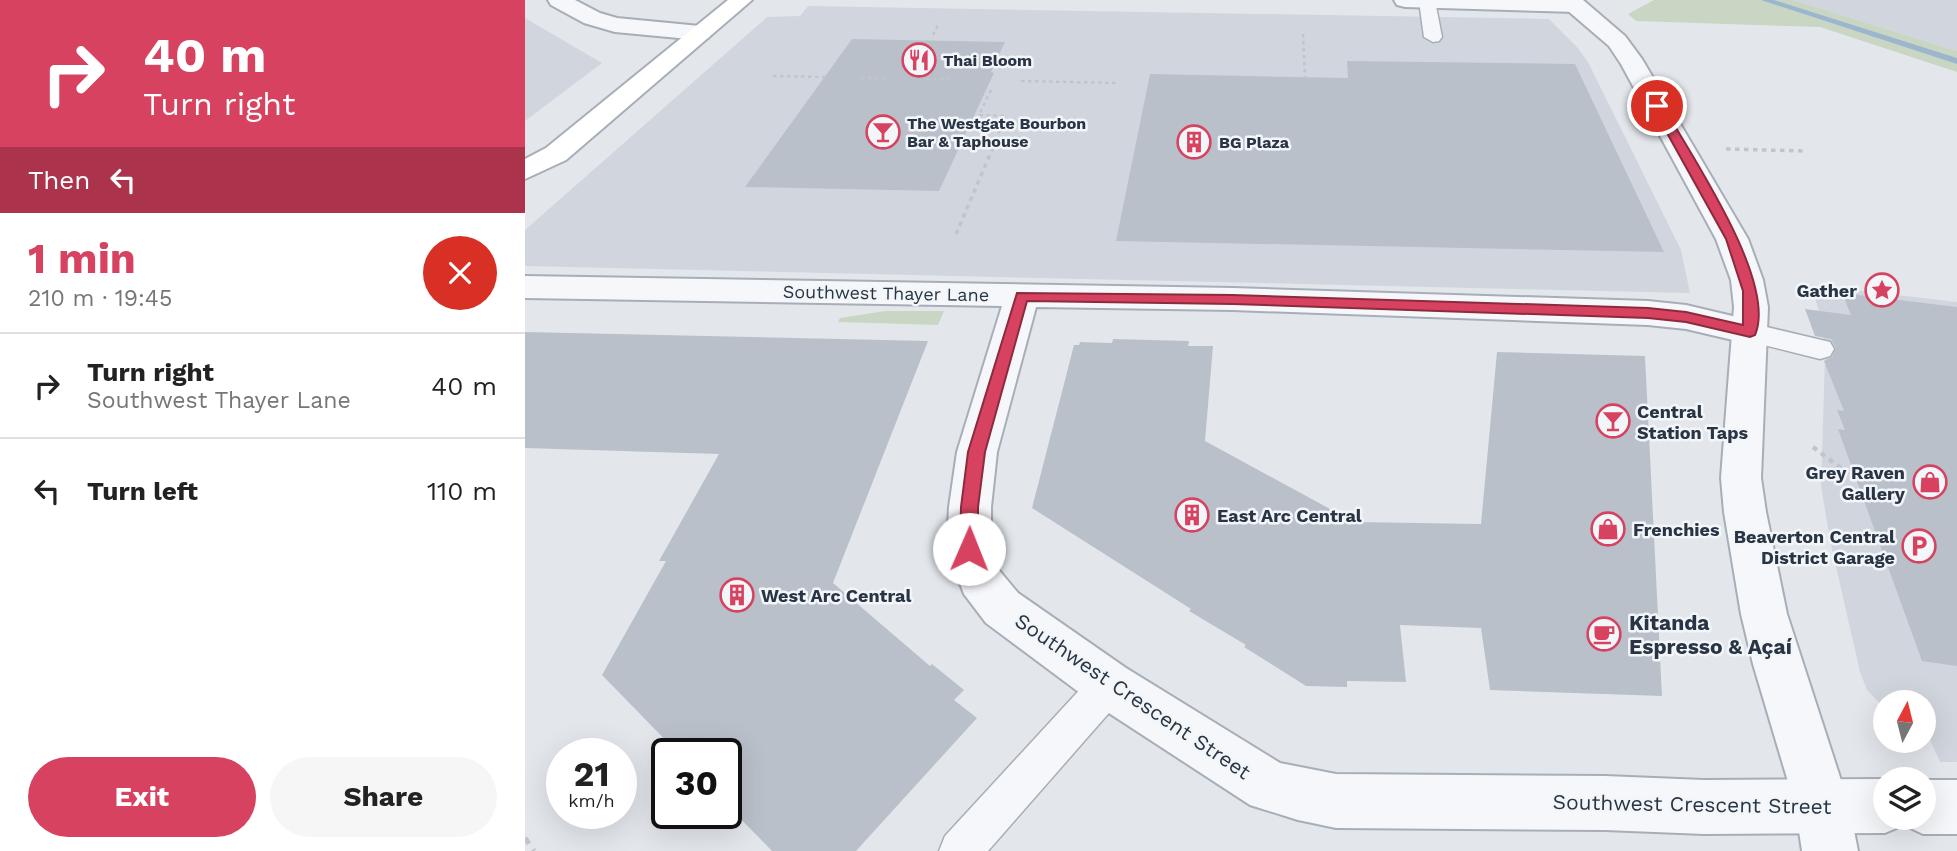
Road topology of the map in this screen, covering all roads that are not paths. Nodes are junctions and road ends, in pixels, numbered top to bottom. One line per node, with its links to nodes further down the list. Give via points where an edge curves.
1 (559, 0): 5 (street, via 615,25)
2 (741, 0): 5 (main road)
3 (1416, 1): 4 (street); 6 (lane)
4 (1586, 2): 12 (street, via 1633,64 1732,239 1750,291)
5 (701, 33): 7 (main road)
6 (1433, 37)
7 (555, 154): 8 (main road); 9 (main road, via 538,188)
8 (525, 170)
9 (525, 199)
10 (525, 287): 11 (street, Southwest Thayer Lane)
11 (1022, 296): 12 (street, Southwest Thayer Lane, via 1648,313); 14 (street, Southwest Crescent Street, via 977,452 969,549 980,580 1002,608)
12 (1750, 331): 13 (lane); 18 (street, via 1741,478 1745,512 1777,664)
13 (1819, 349)
14 (1109, 685): 18 (street, Southwest Crescent Street, via 1269,786 1298,794 1336,801 1704,807); 19 (lane)
15 (1936, 807): 16 (street)
16 (1957, 807)
17 (1873, 810): 18 (street, Southwest Crescent Street)
18 (1826, 828)
19 (960, 851)

